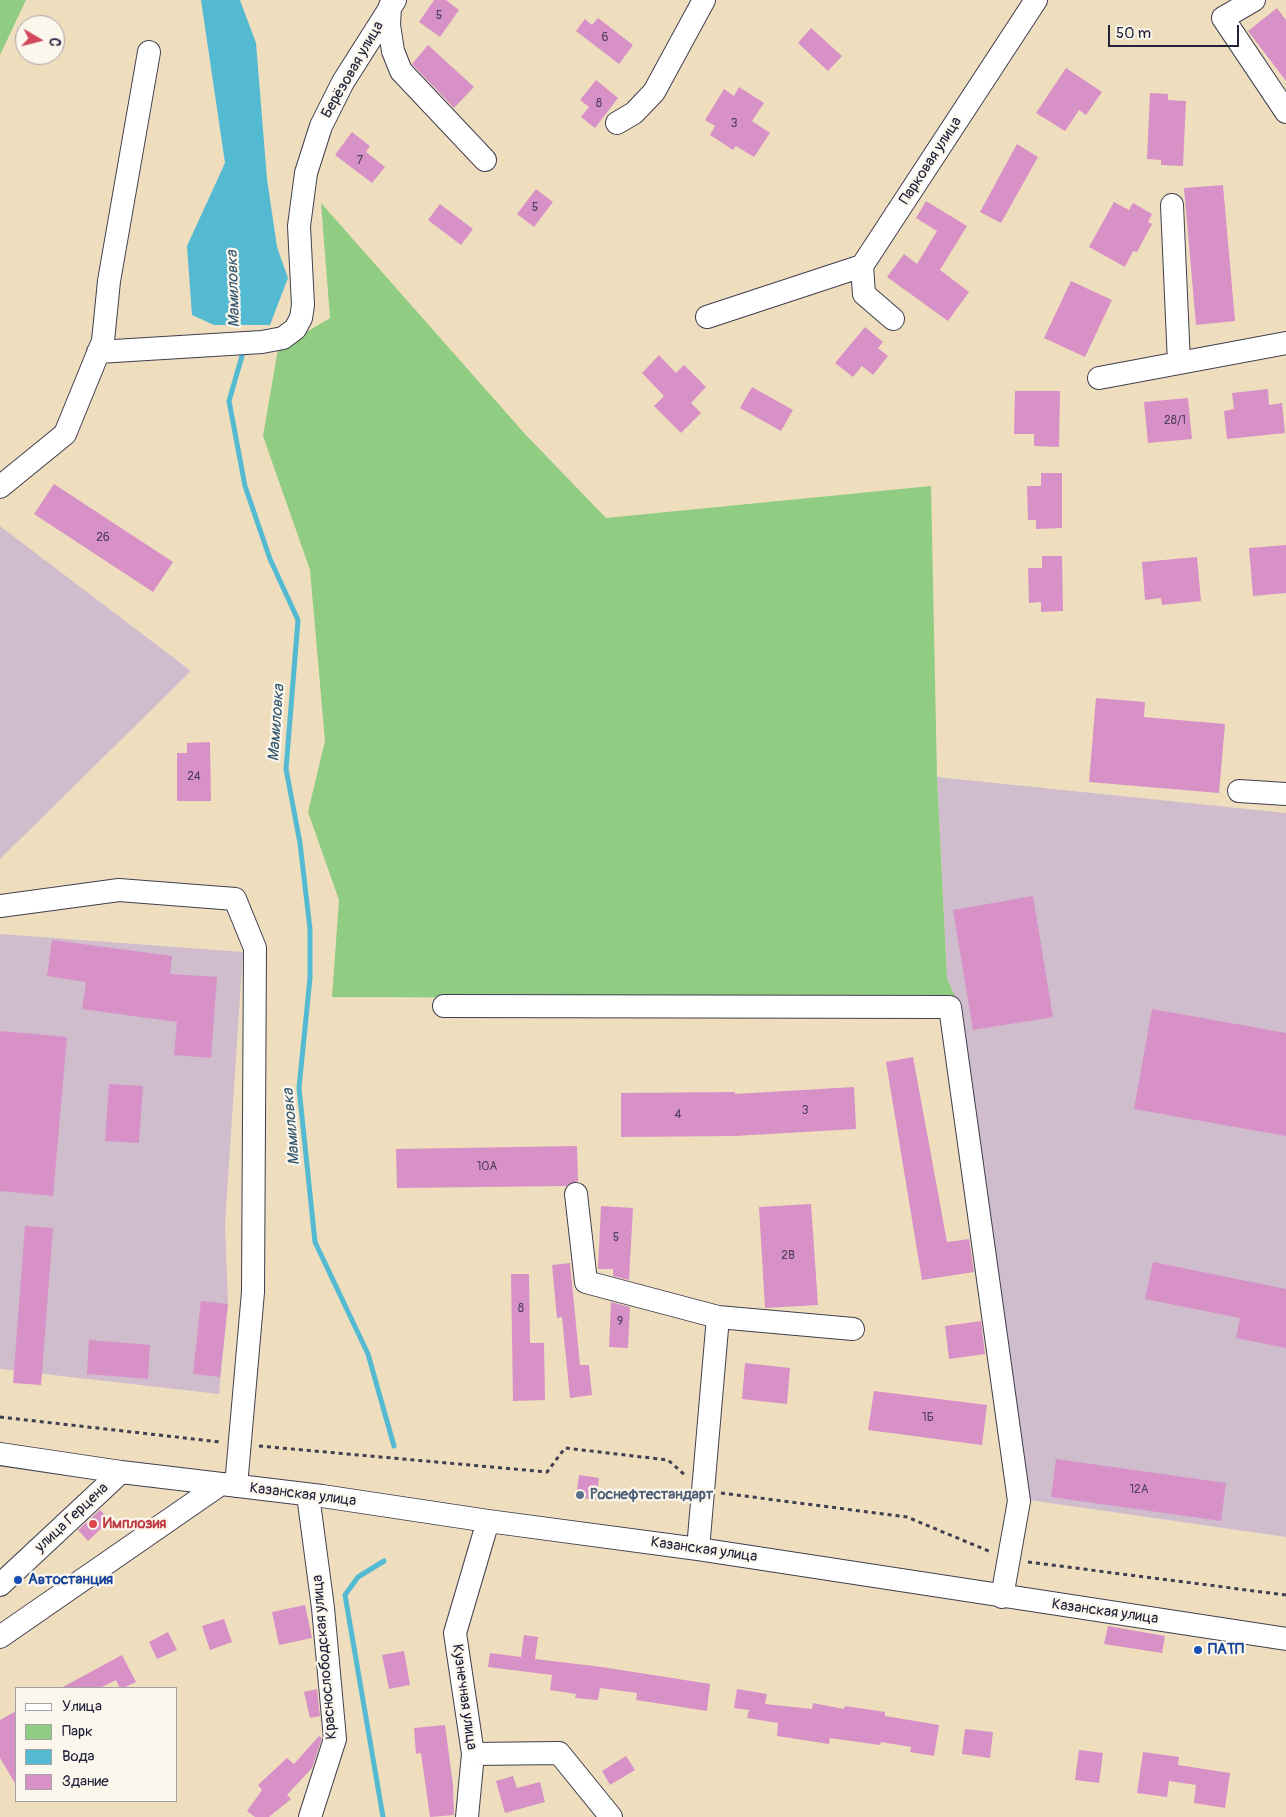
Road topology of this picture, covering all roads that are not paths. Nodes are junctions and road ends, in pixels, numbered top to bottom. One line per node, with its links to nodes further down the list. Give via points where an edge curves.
1 (704, 0): 7 (street, via 654,92 634,113)
2 (1036, 0): 10 (street, Парковая улица)
3 (1254, 0): 6 (street, via 1223,18)
4 (393, 3): 8 (street, via 389,25 393,51 401,70); 14 (street, Берёзовая улица, via 338,91 321,126 306,173 299,226 303,306 295,328 283,338 262,342)
5 (149, 52): 14 (street)
6 (1286, 112)
7 (617, 123)
8 (485, 160)
9 (1172, 205): 15 (street)
10 (862, 266): 11 (street); 12 (street, via 864,294)
11 (707, 317)
12 (893, 319)
13 (1286, 343): 15 (street)
14 (98, 352): 17 (street, via 65,434)
15 (1178, 363): 16 (street)
16 (1099, 378)
17 (0, 488)
18 (1239, 790): 19 (street)
19 (1286, 794)
20 (0, 906): 27 (street, via 118,890 235,899 255,948 254,1292 240,1444)
21 (444, 1006): 32 (street, via 950,1007 1019,1501)
22 (576, 1194): 23 (street, via 586,1282)
23 (718, 1317): 24 (street); 30 (street)
24 (853, 1329)
25 (0, 1454): 26 (street, Казанская улица)
26 (121, 1472): 27 (street, Казанская улица); 31 (street, улица Герцена)
27 (229, 1485): 28 (street, Казанская улица); 33 (street)
28 (308, 1495): 29 (street, Казанская улица); 36 (street, Краснослободская улица, via 335,1739)
29 (488, 1521): 30 (street, Казанская улица); 35 (street, Кузнечная улица, via 455,1633)
30 (698, 1549): 32 (street, Казанская улица)
31 (0, 1585)
32 (1002, 1597): 34 (street, Казанская улица)
33 (0, 1637)
34 (1286, 1639)
35 (473, 1754): 37 (street, Кузнечная улица); 38 (street, via 560,1753)
36 (310, 1817)
37 (467, 1817)
38 (611, 1817)

